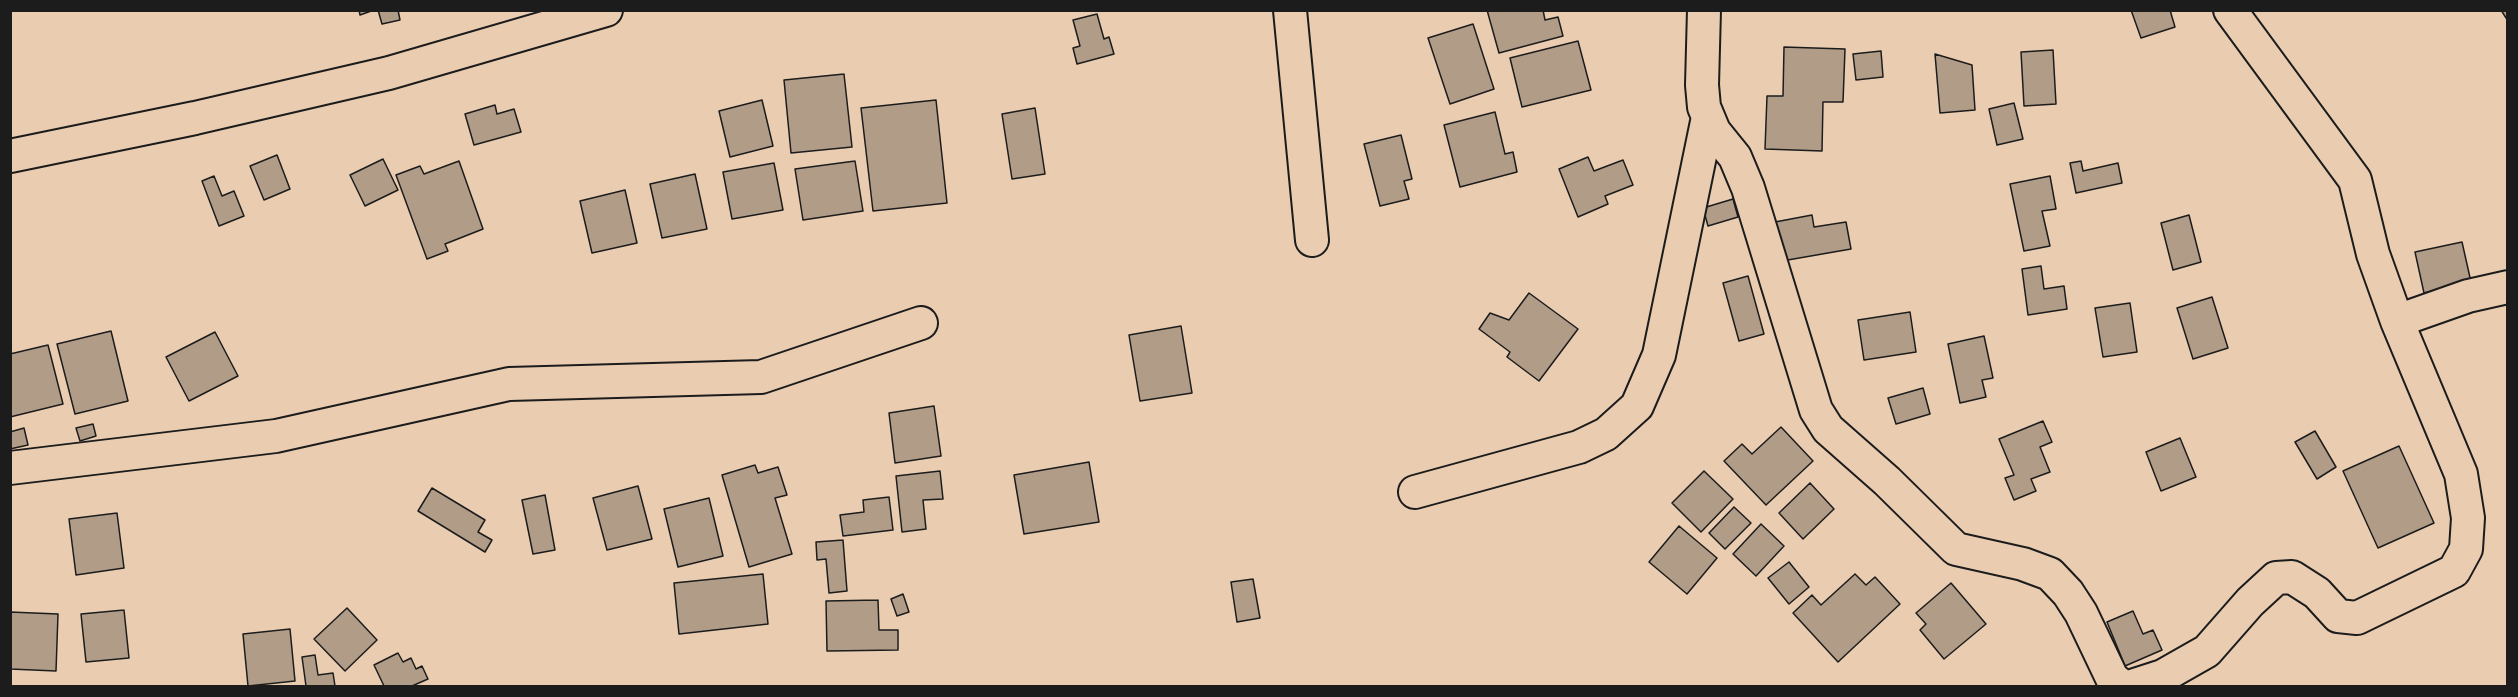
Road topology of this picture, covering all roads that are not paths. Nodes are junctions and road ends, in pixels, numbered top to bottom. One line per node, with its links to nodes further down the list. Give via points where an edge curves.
1 (606, 10): 6 (street, via 389,73)
2 (1290, 10): 7 (street)
3 (1704, 10): 5 (street, via 1702,85)
4 (2230, 10): 9 (street, via 2355,180 2373,254)
5 (1708, 117): 12 (street, via 1659,355 1637,406 1606,434 1579,447); 13 (street, via 1735,157 1748,188 1816,410 1828,429 1956,549 2050,574 2081,613 2112,678)
6 (10, 156)
7 (1312, 240)
8 (2508, 287): 9 (street, via 2468,296)
9 (2397, 321): 14 (street, via 2461,474 2468,518 2466,549 2454,571 2356,618 2338,616 2317,593 2292,577 2276,578 2206,651 2163,676)
10 (921, 323): 11 (street, via 760,377 509,384 276,436)
11 (10, 468)
12 (1415, 492)
13 (2122, 687)
14 (2132, 687)

